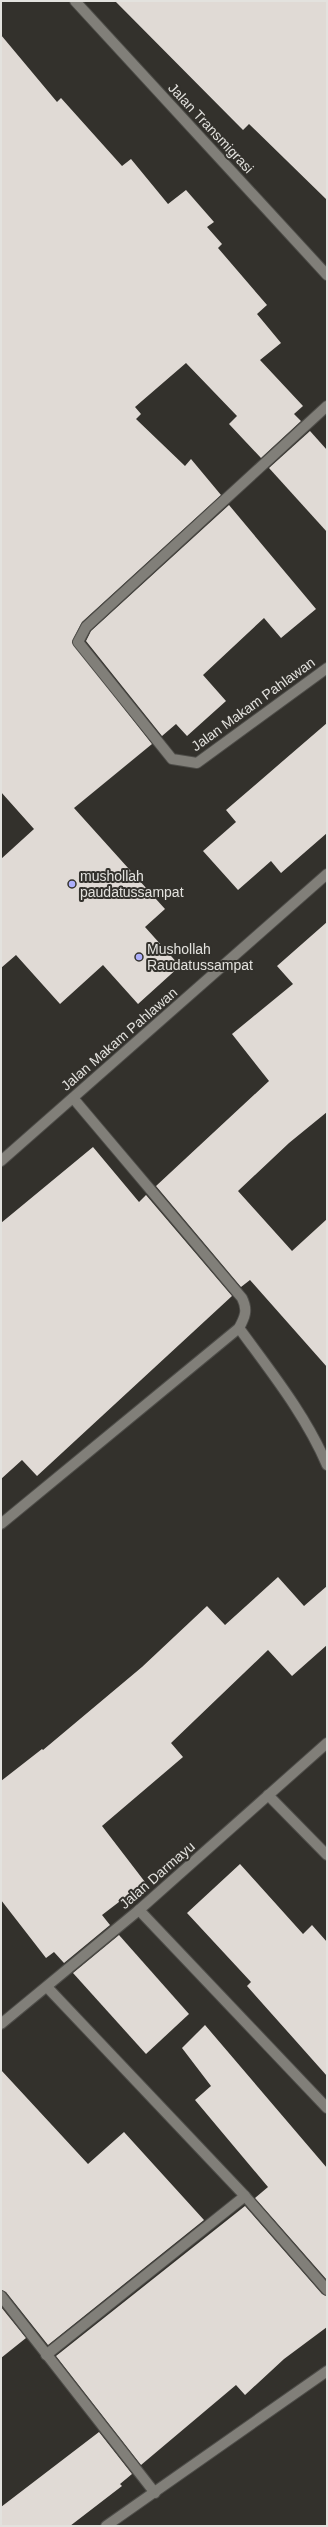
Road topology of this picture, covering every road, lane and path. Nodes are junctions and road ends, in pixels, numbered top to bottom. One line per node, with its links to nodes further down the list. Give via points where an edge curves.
1 (75, 1): 2 (street, Jalan Transmigrasi)
2 (327, 275)
3 (327, 406): 4 (street, Jalan Makam Pahlawan, via 86,627 80,636 79,644 172,759 197,763)
4 (327, 668)
5 (327, 874): 6 (street, Jalan Makam Pahlawan)
6 (73, 1098): 7 (street, Jalan Makam Pahlawan); 8 (street, via 242,1298 246,1306 245,1317)
7 (1, 1161)
8 (239, 1328): 9 (street, via 292,1400 314,1436); 10 (street)
9 (327, 1465)
10 (1, 1524)
11 (327, 1743): 12 (street, Jalan Darmayu)
12 (268, 1795): 13 (street); 14 (street, Jalan Darmayu)
13 (327, 1856)
14 (138, 1910): 15 (street, Jalan Darmayu); 17 (street)
15 (47, 1987): 16 (street, Jalan Darmayu); 18 (street)
16 (1, 2024)
17 (327, 2108)
18 (245, 2196): 19 (street); 21 (street)
19 (327, 2290)
20 (1, 2296): 21 (street)
21 (46, 2355): 23 (street)
22 (327, 2371): 23 (street)
23 (155, 2493): 24 (street)
24 (106, 2526)

